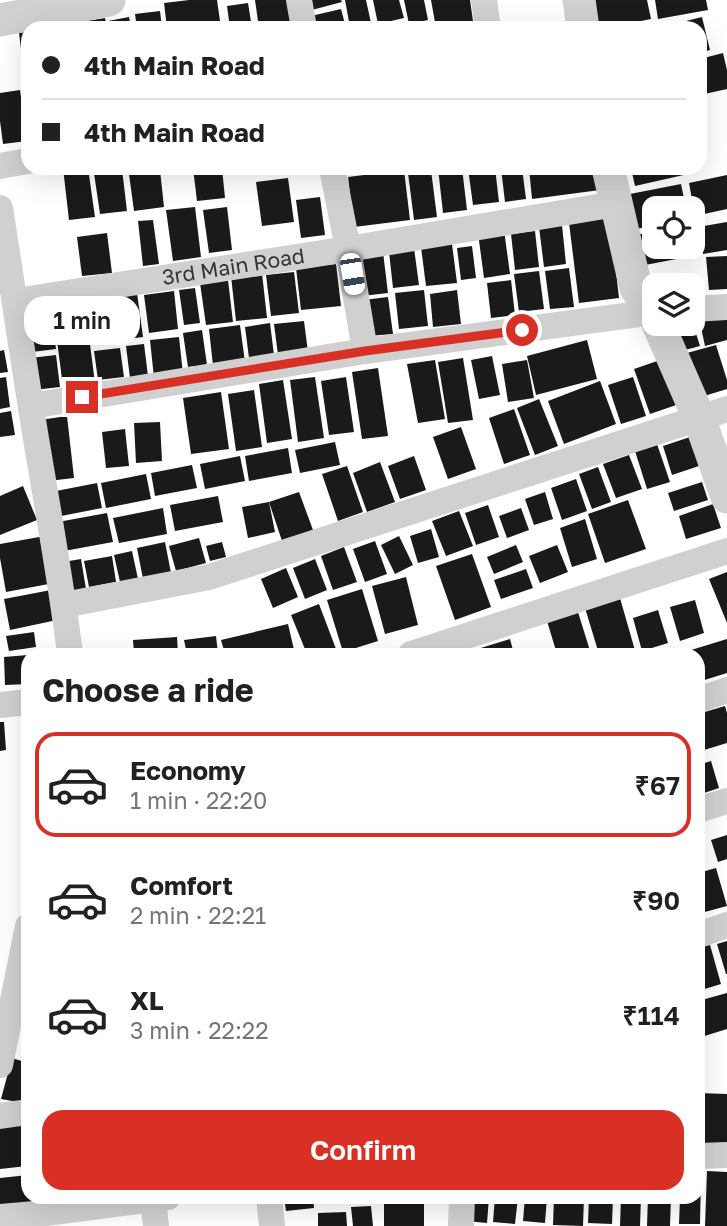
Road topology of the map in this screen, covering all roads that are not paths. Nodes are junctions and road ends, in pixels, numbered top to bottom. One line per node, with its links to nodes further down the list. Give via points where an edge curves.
1 (299, 0): 6 (street)
2 (484, 0): 7 (street)
3 (579, 0): 8 (street)
4 (90, 1): 5 (street)
5 (0, 20)
6 (303, 21)
7 (487, 21)
8 (582, 21)
9 (21, 162): 10 (street)
10 (0, 166)
11 (333, 175): 15 (street)
12 (610, 175): 13 (street)
13 (616, 204): 15 (street, 3rd Main Road); 16 (street)
14 (0, 208): 17 (street)
15 (348, 249): 17 (street, 3rd Main Road); 22 (street)
16 (642, 297)
17 (16, 301): 23 (street)
18 (727, 307): 19 (street)
19 (705, 308)
20 (642, 318): 22 (street)
21 (667, 336): 24 (street)
22 (365, 351): 23 (street)
23 (31, 406): 27 (street)
24 (713, 414): 25 (street); 27 (street, via 209,577)
25 (727, 497)
26 (727, 551): 29 (street)
27 (64, 606): 28 (street)
28 (69, 648)
29 (429, 648)
30 (727, 690): 31 (street)
31 (705, 697)
32 (21, 703): 33 (street)
33 (0, 705)
34 (727, 801): 35 (street)
35 (705, 808)
36 (727, 925): 37 (street)
37 (705, 933)
38 (21, 961): 39 (street)
39 (0, 1065)
40 (21, 1113): 41 (street)
41 (0, 1116)
42 (727, 1154): 43 (street)
43 (705, 1156)
44 (129, 1204): 49 (street)
45 (159, 1204): 50 (street)
46 (270, 1204): 51 (street)
47 (462, 1204): 52 (street)
48 (0, 1217): 49 (street)
49 (47, 1220)
50 (156, 1226)
51 (272, 1226)
52 (461, 1226)

